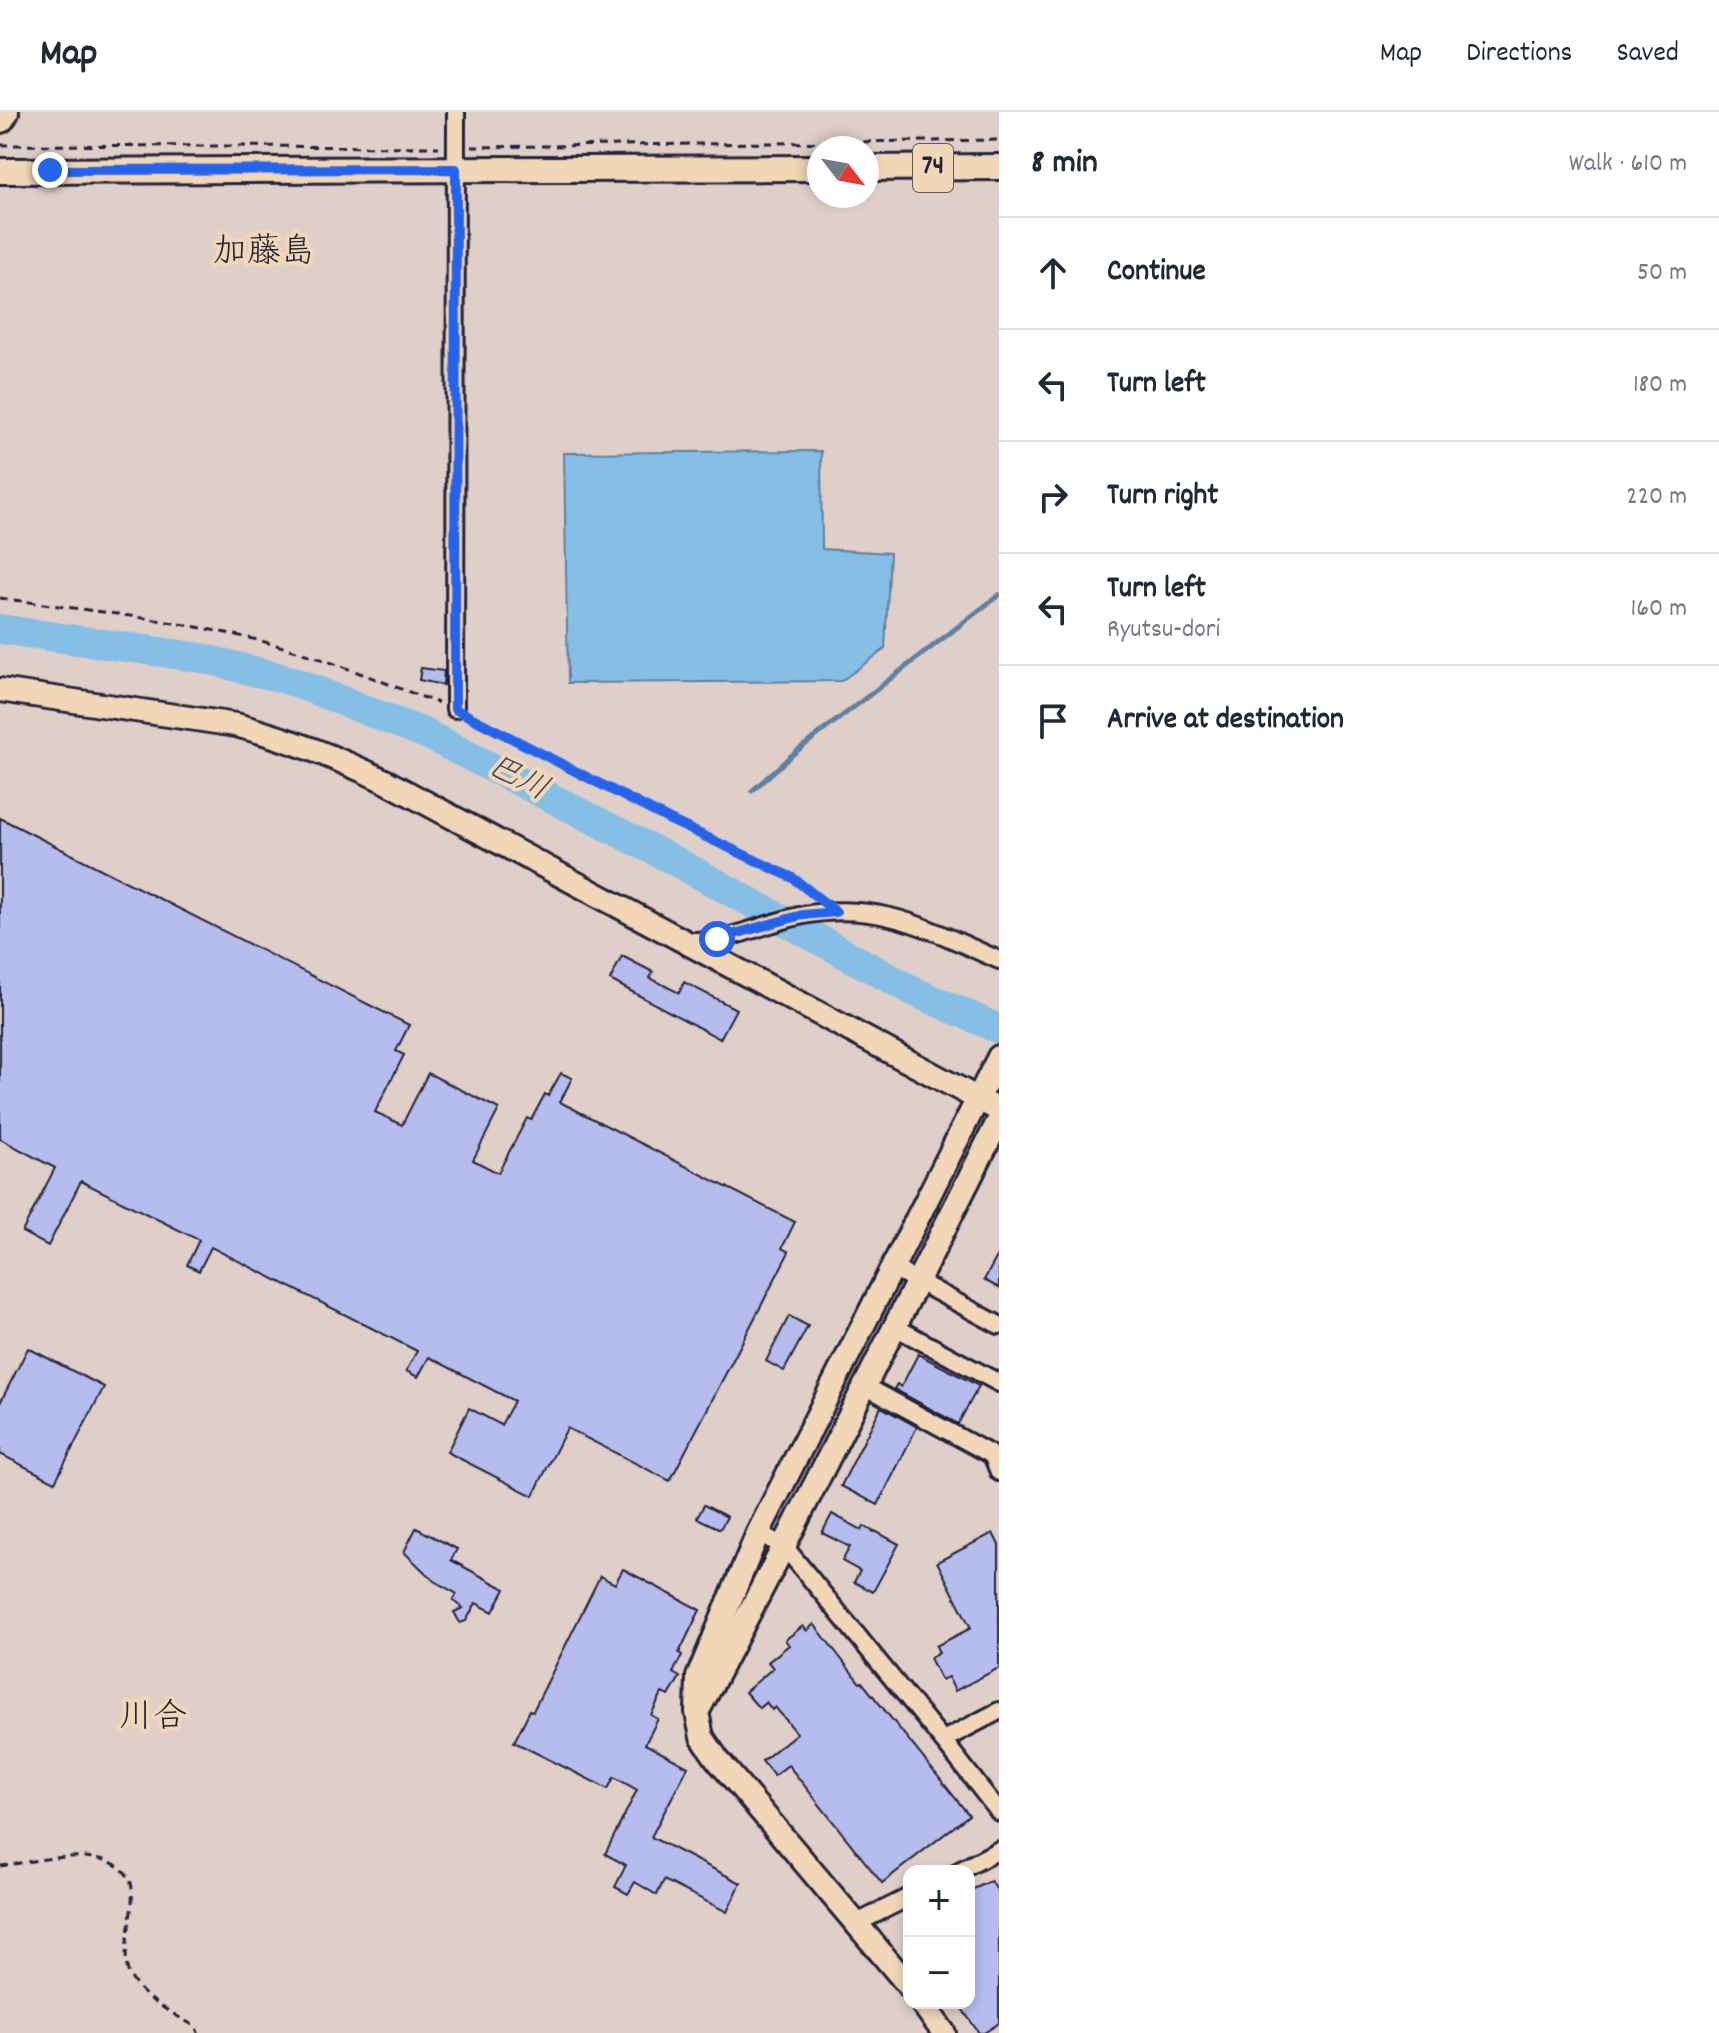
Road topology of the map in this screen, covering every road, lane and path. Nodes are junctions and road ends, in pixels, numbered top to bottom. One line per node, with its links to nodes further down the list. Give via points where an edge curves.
1 (4, 112): 3 (highway)
2 (456, 112): 6 (street)
3 (0, 118)
4 (999, 140): 6 (path)
5 (0, 145): 6 (path)
6 (456, 158): 8 (main road); 10 (main road); 13 (street)
7 (999, 167): 9 (main road, 74)
8 (807, 168)
9 (879, 168)
10 (0, 171)
11 (0, 598): 13 (path, via 255,639)
12 (0, 690): 15 (street, via 236,725 323,753 387,782)
13 (455, 709): 14 (path, via 793,878)
14 (836, 912): 15 (street); 16 (street, via 861,910 917,923)
15 (682, 942): 18 (street)
16 (999, 960)
17 (999, 1057): 18 (street)
18 (978, 1099): 19 (street); 21 (street)
19 (999, 1110)
20 (999, 1120): 22 (street)
21 (893, 1268): 22 (street); 28 (street)
22 (918, 1281): 23 (street); 24 (street)
23 (999, 1325)
24 (895, 1327): 25 (street); 26 (street)
25 (999, 1383)
26 (865, 1386): 27 (street, via 992,1455); 29 (street)
27 (999, 1472)
28 (758, 1533): 29 (street); 31 (street, via 698,1677)
29 (784, 1546): 31 (street); 32 (street)
30 (999, 1711): 32 (street)
31 (697, 1712): 38 (street, via 702,1737 717,1759)
32 (943, 1740): 33 (street)
33 (999, 1812)
34 (999, 1850): 35 (street)
35 (970, 1865)
36 (0, 1866): 41 (path, via 69,1857 100,1857 119,1866 131,1882 127,1972 140,1991)
37 (903, 1900): 38 (street)
38 (857, 1923): 39 (street)
39 (903, 1979)
40 (926, 2009): 42 (street)
41 (198, 2033)
42 (944, 2033)

